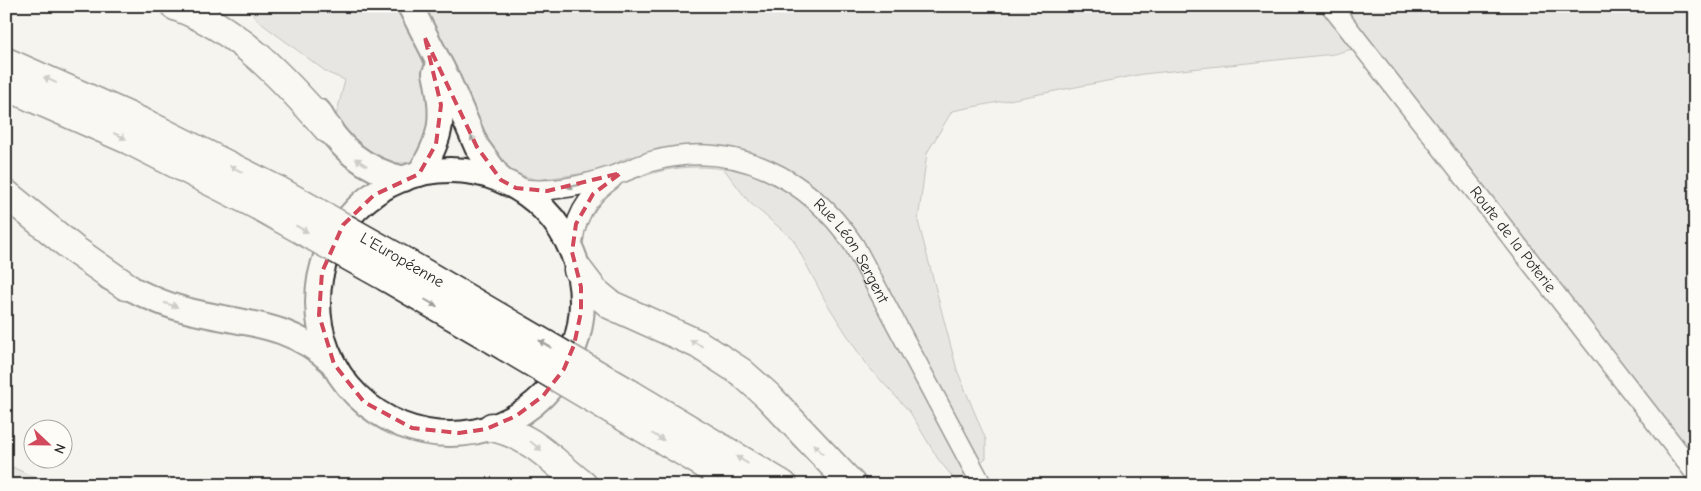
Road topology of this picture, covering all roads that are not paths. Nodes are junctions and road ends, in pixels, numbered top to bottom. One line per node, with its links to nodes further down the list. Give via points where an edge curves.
1 (175, 6): 8 (highway, via 214,25 253,52)
2 (207, 6): 8 (main road, via 273,57 316,107)
3 (410, 6): 5 (main road)
4 (1330, 6): 20 (street, Route de la Poterie)
5 (425, 38): 10 (main road, via 439,88 442,116 436,144); 11 (main road, one-way to 5, via 490,168 477,147)
6 (6, 62): 13 (highway, L'Européenne, one-way to 6, via 148,125)
7 (6, 86): 13 (highway, L'Européenne, one-way to 13)
8 (328, 129): 10 (main road, one-way to 8, via 379,171 360,162)
9 (621, 173): 11 (street, one-way to 11, via 556,190 538,191); 15 (street, via 593,194 582,209 576,224); 25 (street, Rue Léon Sergent, via 665,158 724,157 766,169 813,197 829,212 857,250)
10 (411, 176): 11 (main road, via 441,170 464,171); 17 (main road, via 381,190 360,206 343,225 327,256 319,289 319,315 324,341)
11 (509, 184): 15 (main road, via 547,212 562,231)
12 (6, 194): 16 (highway, via 76,251)
13 (269, 199): 18 (highway, L'Européenne, bridge)
14 (6, 207): 16 (main road, via 62,249)
15 (575, 261): 19 (main road, via 582,295 580,320 564,369 530,407); 24 (highway, one-way to 15, via 741,372 698,344 611,305 594,290)
16 (126, 286): 17 (main road, one-way to 17, via 181,309 285,331)
17 (334, 364): 19 (main road, via 364,402 405,426 451,434)
18 (624, 404): 22 (highway, L'Européenne, one-way to 22); 23 (highway, L'Européenne, one-way to 18)
19 (492, 427): 21 (highway, one-way to 21, via 513,432 531,442)
20 (1695, 473)
21 (584, 485)
22 (740, 485)
23 (783, 485)
24 (852, 485)
25 (982, 485)

